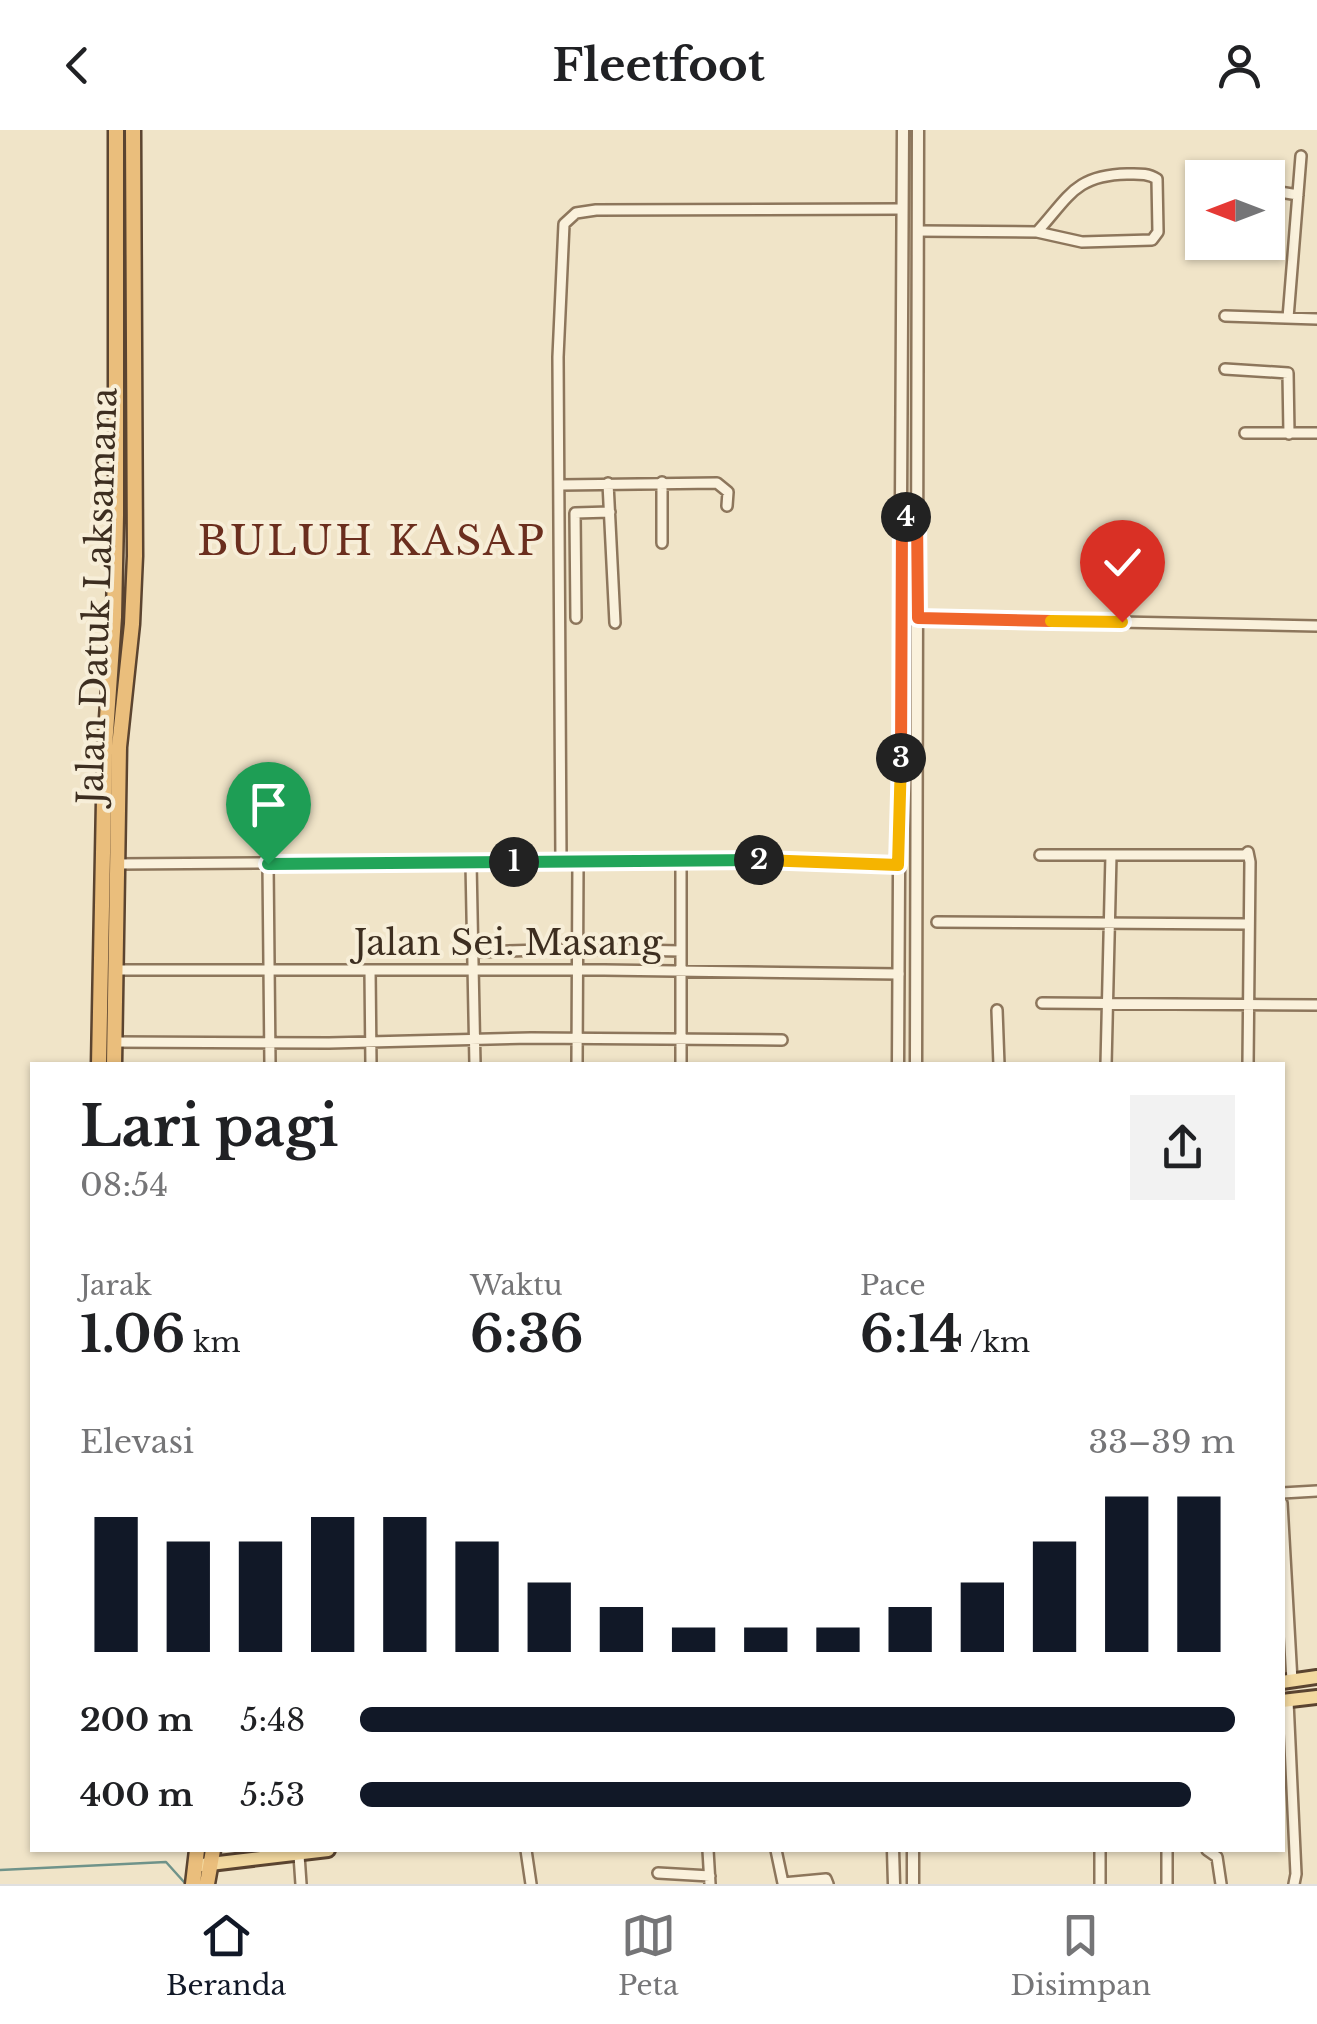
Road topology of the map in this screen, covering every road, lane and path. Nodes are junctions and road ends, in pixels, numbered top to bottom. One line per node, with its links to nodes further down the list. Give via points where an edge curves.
1 (116, 130): 30 (highway, Jalan Datuk Laksamana)
2 (132, 130): 30 (highway, Jalan Datuk Laksamana, via 135,556 132,624)
3 (902, 130): 8 (street)
4 (918, 130): 9 (street)
5 (1301, 156): 7 (street)
6 (1285, 193): 7 (street)
7 (1298, 195): 12 (street)
8 (902, 208): 20 (street, via 596,210 572,216 561,244); 24 (street)
9 (918, 231): 10 (street); 23 (street)
10 (1038, 232): 10 (street, via 1078,187 1100,174 1157,179 1155,239 1082,242)
11 (1225, 316): 12 (street)
12 (1288, 318): 13 (street)
13 (1317, 318)
14 (1225, 369): 17 (street, via 1288,373)
15 (1245, 433): 17 (street)
16 (1317, 433): 17 (street)
17 (1289, 434)
18 (662, 482): 19 (street); 21 (street, via 717,484 728,492); 25 (street)
19 (608, 484): 20 (street); 22 (street)
20 (560, 485): 34 (street)
21 (727, 506)
22 (610, 512): 26 (street, via 574,513); 28 (street)
23 (917, 516): 24 (street); 27 (street)
24 (902, 517): 39 (street)
25 (662, 543)
26 (576, 618)
27 (918, 618): 29 (street); 40 (street)
28 (615, 623)
29 (1317, 626)
30 (112, 747): 36 (highway, Jalan Datuk Laksamana); 69 (highway, Jalan Datuk Laksamana)
31 (1040, 854): 32 (street)
32 (1111, 855): 41 (street); 42 (street, via 1248,852)
33 (681, 860): 35 (street); 39 (street); 47 (street)
34 (561, 861): 35 (street); 38 (street)
35 (578, 862): 43 (street)
36 (118, 864): 37 (street); 49 (highway, Jalan Datuk Laksamana)
37 (268, 864): 38 (street); 48 (street)
38 (472, 864): 46 (street)
39 (898, 865): 56 (street)
40 (918, 922): 41 (street); 77 (street)
41 (1109, 924): 42 (street); 57 (street)
42 (1248, 924): 59 (street)
43 (578, 949): 44 (street); 45 (street); 52 (street)
44 (539, 950): 46 (street); 51 (street)
45 (604, 950): 47 (street); 53 (street)
46 (474, 952): 54 (street)
47 (681, 952): 55 (street)
48 (271, 969): 49 (street, Jalan Sei. Masang); 50 (street, Jalan Sei. Masang); 67 (street)
49 (117, 970): 66 (highway, Jalan Datuk Laksamana)
50 (370, 970): 54 (street, Jalan Sei. Masang); 68 (street)
51 (539, 970): 52 (street, Jalan Sei. Masang); 54 (street, Jalan Sei. Masang)
52 (578, 970): 53 (street, Jalan Sei. Masang); 63 (street)
53 (604, 970): 55 (street, Jalan Sei. Masang)
54 (474, 971): 62 (street)
55 (682, 971): 56 (street, Jalan Sei. Masang); 64 (street)
56 (899, 974): 76 (street)
57 (1107, 1002): 58 (street); 59 (street); 79 (street)
58 (1042, 1003)
59 (1247, 1003): 60 (street); 80 (street)
60 (1317, 1005)
61 (997, 1010): 78 (street)
62 (475, 1038): 63 (street); 68 (street); 73 (street)
63 (577, 1039): 64 (street); 74 (street)
64 (681, 1040): 65 (street); 75 (street)
65 (782, 1040)
66 (116, 1042): 67 (street); 70 (highway, Jalan Datuk Laksamana)
67 (270, 1042): 68 (street); 71 (street)
68 (371, 1042): 72 (street)
69 (99, 1062)
70 (114, 1062)
71 (270, 1062)
72 (371, 1062)
73 (475, 1062)
74 (577, 1062)
75 (682, 1062)
76 (898, 1062)
77 (916, 1062)
78 (999, 1062)
79 (1106, 1062)
80 (1248, 1062)
81 (1317, 1490): 82 (street)
82 (1285, 1493)
83 (1285, 1610): 85 (street)
84 (1317, 1677): 85 (main road)
85 (1287, 1681)
86 (1317, 1697): 87 (main road)
87 (1285, 1701): 111 (street)
88 (314, 1852): 97 (main road)
89 (526, 1852): 104 (street)
90 (708, 1852): 100 (street)
91 (776, 1852): 105 (street, via 782,1884)
92 (893, 1852): 106 (street)
93 (913, 1852): 107 (street)
94 (1100, 1852): 108 (street)
95 (1166, 1852): 109 (street)
96 (1209, 1852): 110 (street, via 1218,1859)
97 (299, 1854): 98 (main road); 103 (street)
98 (204, 1857): 101 (highway); 102 (highway)
99 (658, 1873): 100 (street)
100 (710, 1880)
101 (193, 1884)
102 (207, 1884)
103 (301, 1884)
104 (530, 1884)
105 (828, 1884)
106 (894, 1884)
107 (913, 1884)
108 (1100, 1884)
109 (1167, 1884)
110 (1221, 1884)
111 (1294, 1884)

